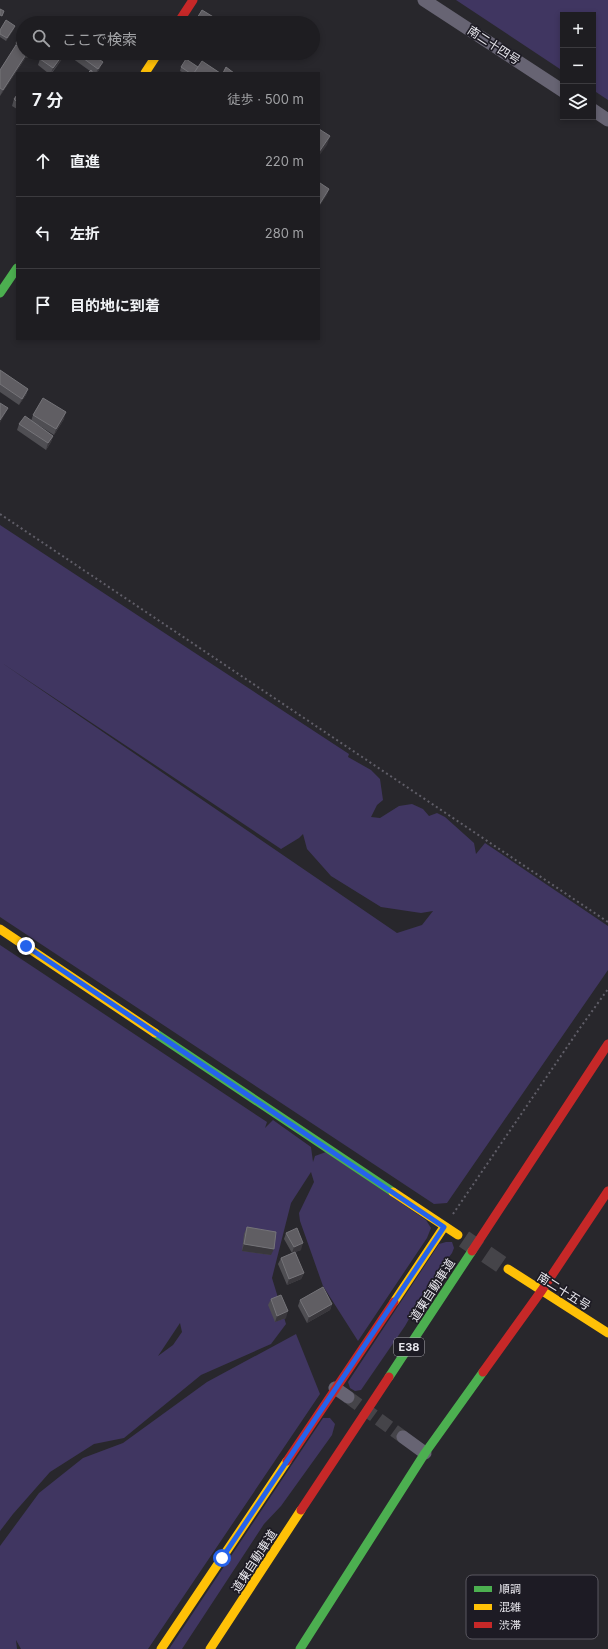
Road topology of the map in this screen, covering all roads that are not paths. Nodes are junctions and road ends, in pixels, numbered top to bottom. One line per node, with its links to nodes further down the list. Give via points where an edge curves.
1 (193, 0): 3 (main road)
2 (424, 0): 6 (street, 南二十四号)
3 (183, 16)
4 (153, 60): 5 (main road)
5 (146, 72)
6 (560, 89)
7 (596, 112): 8 (street)
8 (608, 120)
9 (16, 269): 10 (main road)
10 (0, 293)
11 (0, 929): 14 (main road)
12 (608, 1044): 24 (main road, 道東自動車道 / E38)
13 (608, 1191): 17 (main road)
14 (444, 1227): 15 (main road); 19 (main road)
15 (458, 1235)
16 (508, 1269): 17 (main road, 南二十五号)
17 (542, 1290): 18 (main road, 南二十五号); 22 (main road)
18 (608, 1332)
19 (335, 1388): 20 (street); 23 (main road)
20 (348, 1397)
21 (403, 1437): 22 (street)
22 (425, 1453): 25 (main road)
23 (161, 1649)
24 (210, 1649)
25 (300, 1649)

